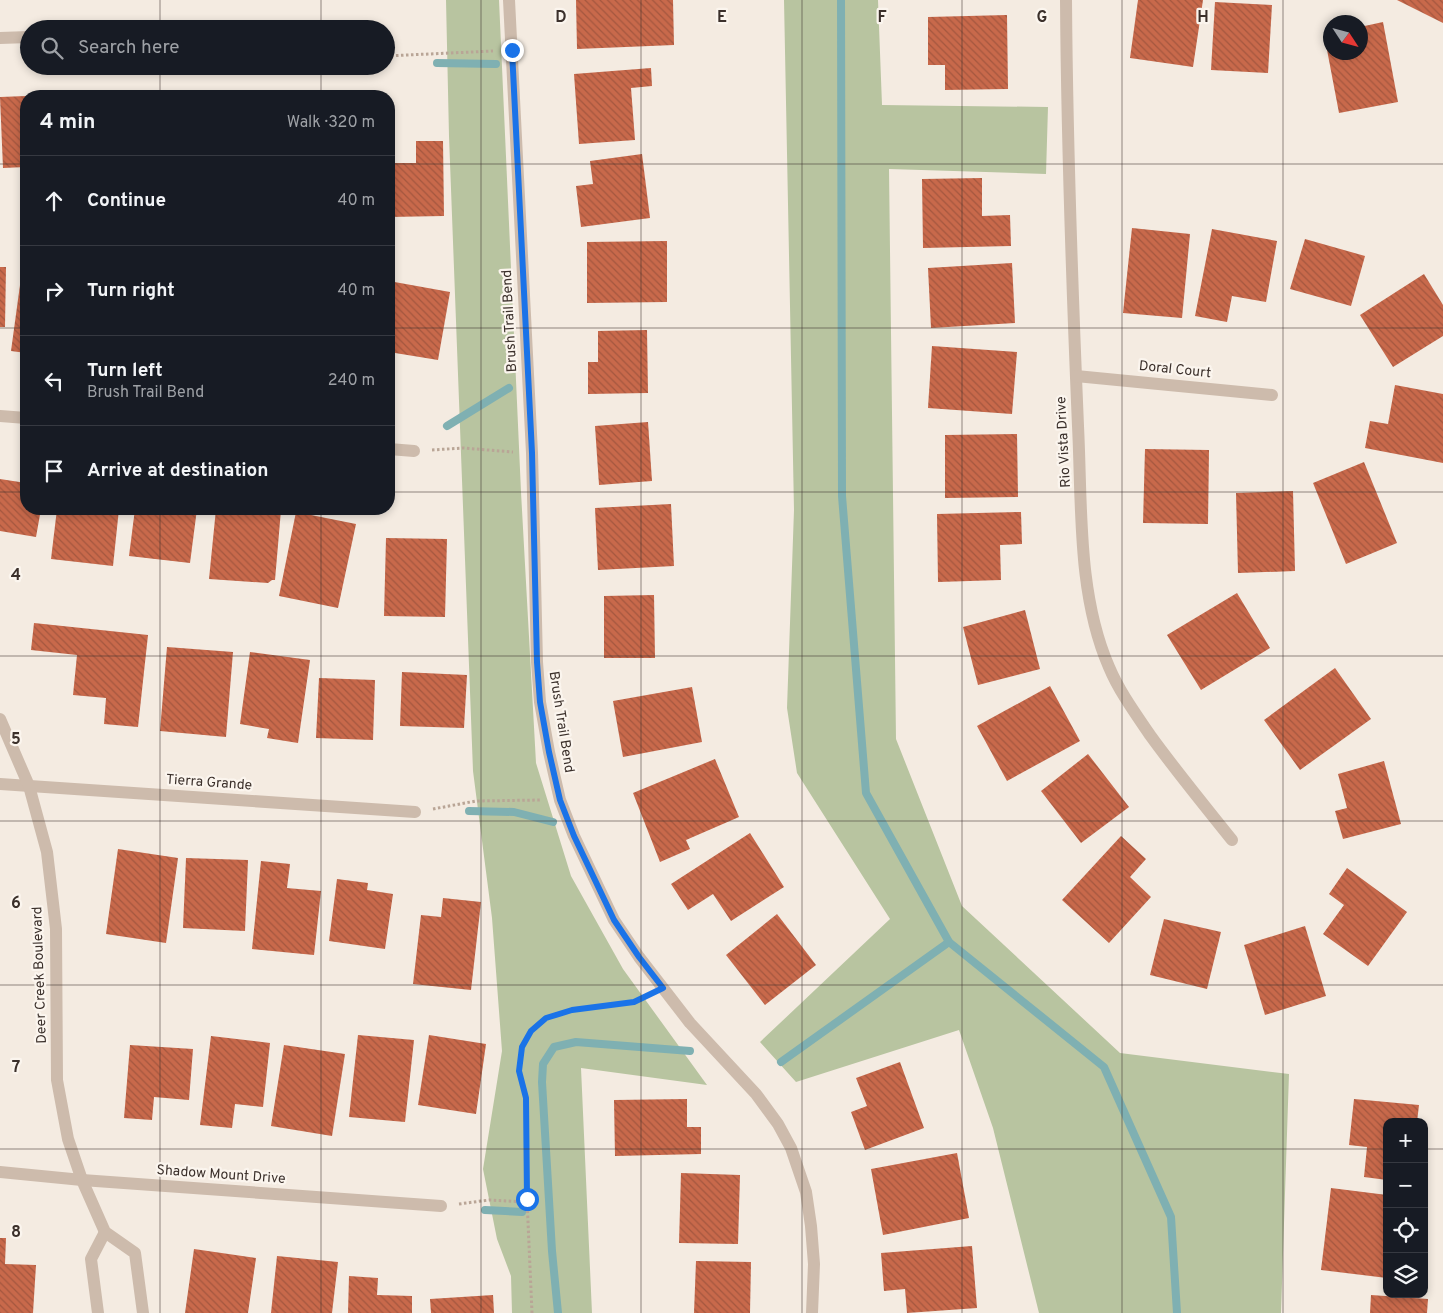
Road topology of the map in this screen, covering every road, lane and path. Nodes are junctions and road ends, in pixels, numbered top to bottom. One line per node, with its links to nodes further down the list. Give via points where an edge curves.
1 (509, 0): 5 (street, Brush Trail Bend)
2 (1066, 0): 7 (street, Rio Vista Drive)
3 (20, 37): 4 (street)
4 (0, 38)
5 (512, 50): 6 (path); 13 (street, Brush Trail Bend)
6 (395, 56)
7 (1076, 376): 8 (street, Doral Court); 19 (street, Rio Vista Drive, via 1085,575 1096,634 1127,702 1176,771)
8 (1272, 396)
9 (0, 416): 10 (street)
10 (20, 418)
11 (395, 449): 12 (street)
12 (414, 451): 13 (path, via 463,448)
13 (532, 453): 17 (street, Brush Trail Bend, via 538,682)
14 (0, 719): 16 (street, Deer Creek Boulevard)
15 (0, 784): 16 (street, Tierra Grande)
16 (29, 786): 18 (street, Tierra Grande); 22 (street, Deer Creek Boulevard, via 47,852 56,929 58,1080 68,1139)
17 (560, 800): 18 (path, via 476,801); 20 (street, Brush Trail Bend, via 614,920)
18 (415, 812)
19 (1232, 840)
20 (663, 988): 23 (path, via 634,1002 572,1010 546,1018 531,1031 522,1047 519,1071 526,1098); 29 (street, Brush Trail Bend, via 690,1023 756,1094 791,1148 806,1192 812,1226)
21 (0, 1172): 22 (street, Shadow Mount Drive)
22 (82, 1180): 24 (street, Shadow Mount Drive); 25 (street, Deer Creek Boulevard)
23 (527, 1202): 24 (path, via 489,1200); 28 (path)
24 (441, 1206)
25 (105, 1232): 26 (street, via 91,1259); 27 (street, via 134,1253)
26 (98, 1313)
27 (142, 1313)
28 (532, 1313)
29 (812, 1313)

